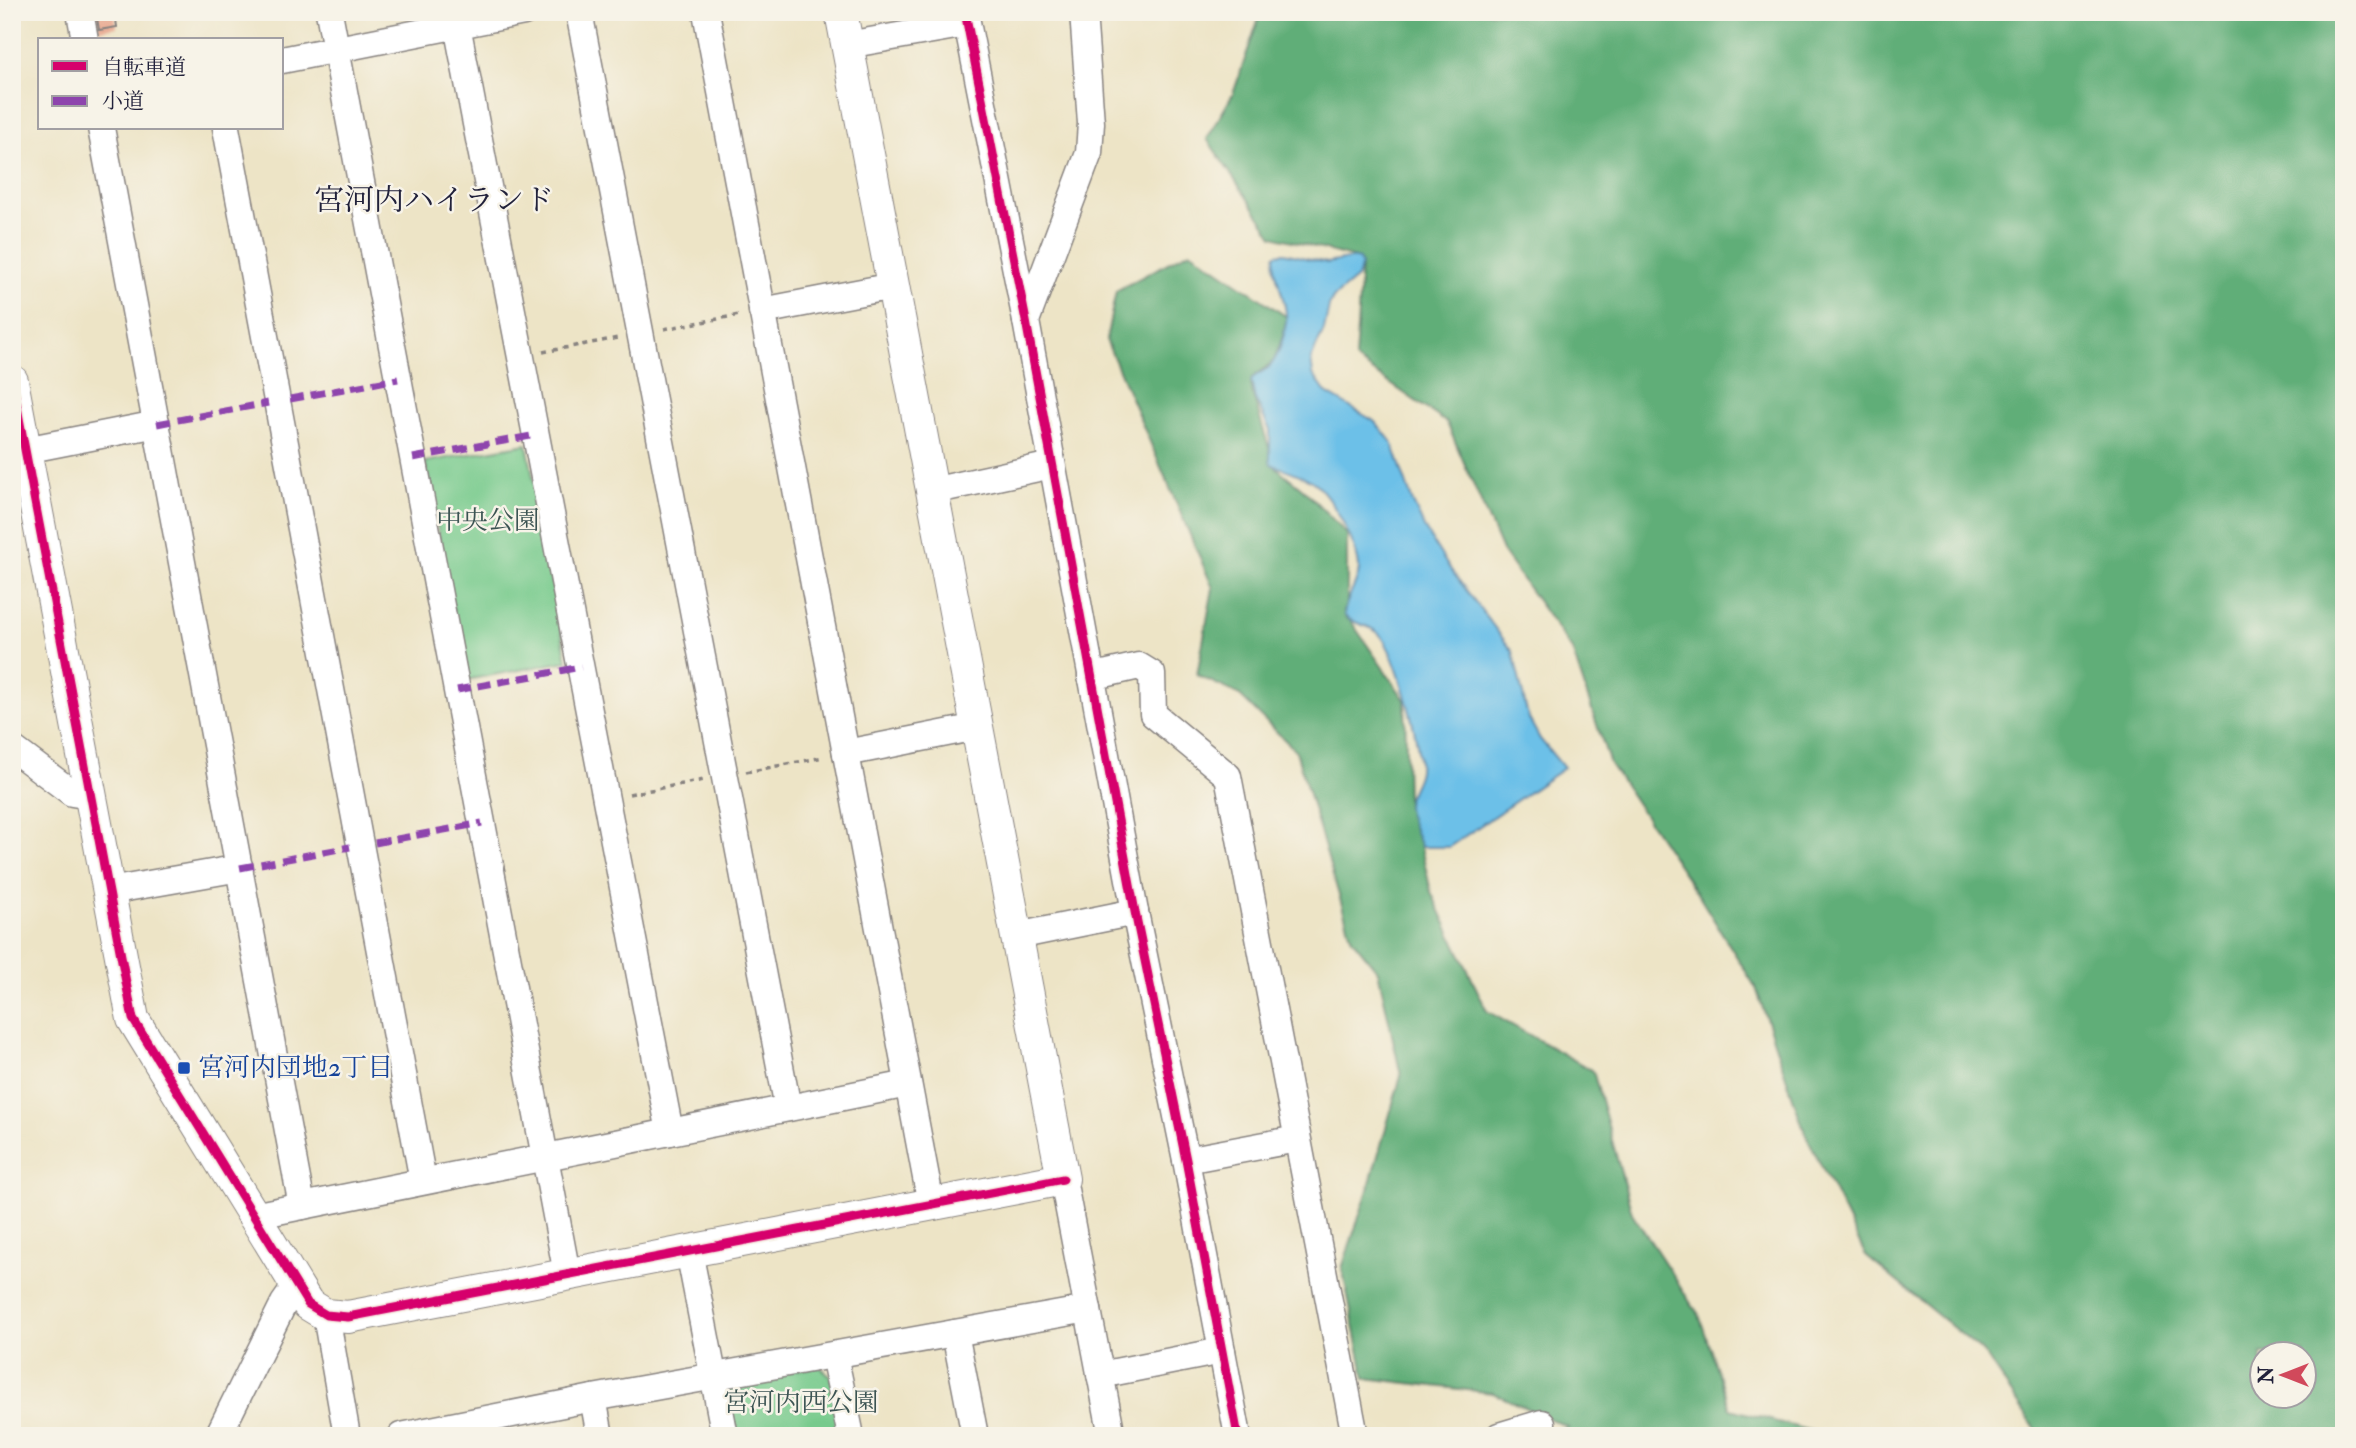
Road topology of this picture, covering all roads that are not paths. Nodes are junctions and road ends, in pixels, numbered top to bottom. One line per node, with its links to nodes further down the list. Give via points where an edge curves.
1 (80, 12): 10 (street)
2 (329, 12): 12 (street)
3 (524, 12): 9 (street)
4 (579, 12): 34 (street)
5 (706, 12): 17 (street)
6 (841, 12): 11 (street)
7 (1083, 12): 18 (street, via 1089,153)
8 (966, 18): 11 (street); 18 (street)
9 (457, 25): 12 (street); 35 (street)
10 (85, 38)
11 (847, 45): 16 (street)
12 (336, 49): 13 (street); 37 (street)
13 (284, 60)
14 (101, 130): 20 (street)
15 (226, 130): 40 (street)
16 (893, 286): 17 (street); 23 (street)
17 (762, 311): 27 (street)
18 (1026, 321): 22 (street)
19 (12, 381): 21 (street)
20 (157, 424): 21 (street); 29 (street)
21 (25, 450): 28 (street)
22 (1052, 465): 23 (street); 24 (street)
23 (932, 491): 25 (street)
24 (1091, 677): 31 (street); 36 (street, via 1139,666 1152,674 1153,714 1228,776)
25 (977, 727): 27 (street); 32 (street)
26 (12, 748): 28 (street, via 72,793)
27 (846, 753): 33 (street)
28 (91, 796): 30 (street)
29 (240, 868): 30 (street); 42 (street)
30 (109, 891): 43 (street, via 133,1019)
31 (1135, 912): 32 (street); 38 (street)
32 (1017, 936): 39 (street)
33 (908, 1084): 34 (street); 41 (street)
34 (788, 1108): 35 (street)
35 (670, 1132): 37 (street)
36 (1297, 1139): 38 (street); 66 (street)
37 (545, 1157): 40 (street); 45 (street)
38 (1186, 1160): 50 (street)
39 (1063, 1179): 41 (street); 47 (street)
40 (423, 1181): 42 (street)
41 (931, 1205): 44 (street)
42 (302, 1206): 43 (street)
43 (253, 1216): 46 (street)
44 (689, 1251): 45 (street); 53 (street)
45 (568, 1275): 48 (street, via 348,1317)
46 (296, 1286): 48 (street, via 308,1304); 57 (street)
47 (1088, 1309): 49 (street); 52 (street)
48 (326, 1315): 58 (street)
49 (955, 1333): 51 (street); 63 (street)
50 (1222, 1351): 52 (street); 65 (street)
51 (834, 1355): 53 (street); 62 (street)
52 (1100, 1375): 64 (street)
53 (713, 1378): 54 (street); 61 (street)
54 (593, 1398): 56 (street); 60 (street)
55 (1542, 1423): 67 (street)
56 (473, 1429): 59 (street)
57 (218, 1436)
58 (347, 1436)
59 (401, 1436)
60 (600, 1436)
61 (724, 1436)
62 (851, 1436)
63 (975, 1436)
64 (1112, 1436)
65 (1238, 1436)
66 (1355, 1436)
67 (1499, 1436)

